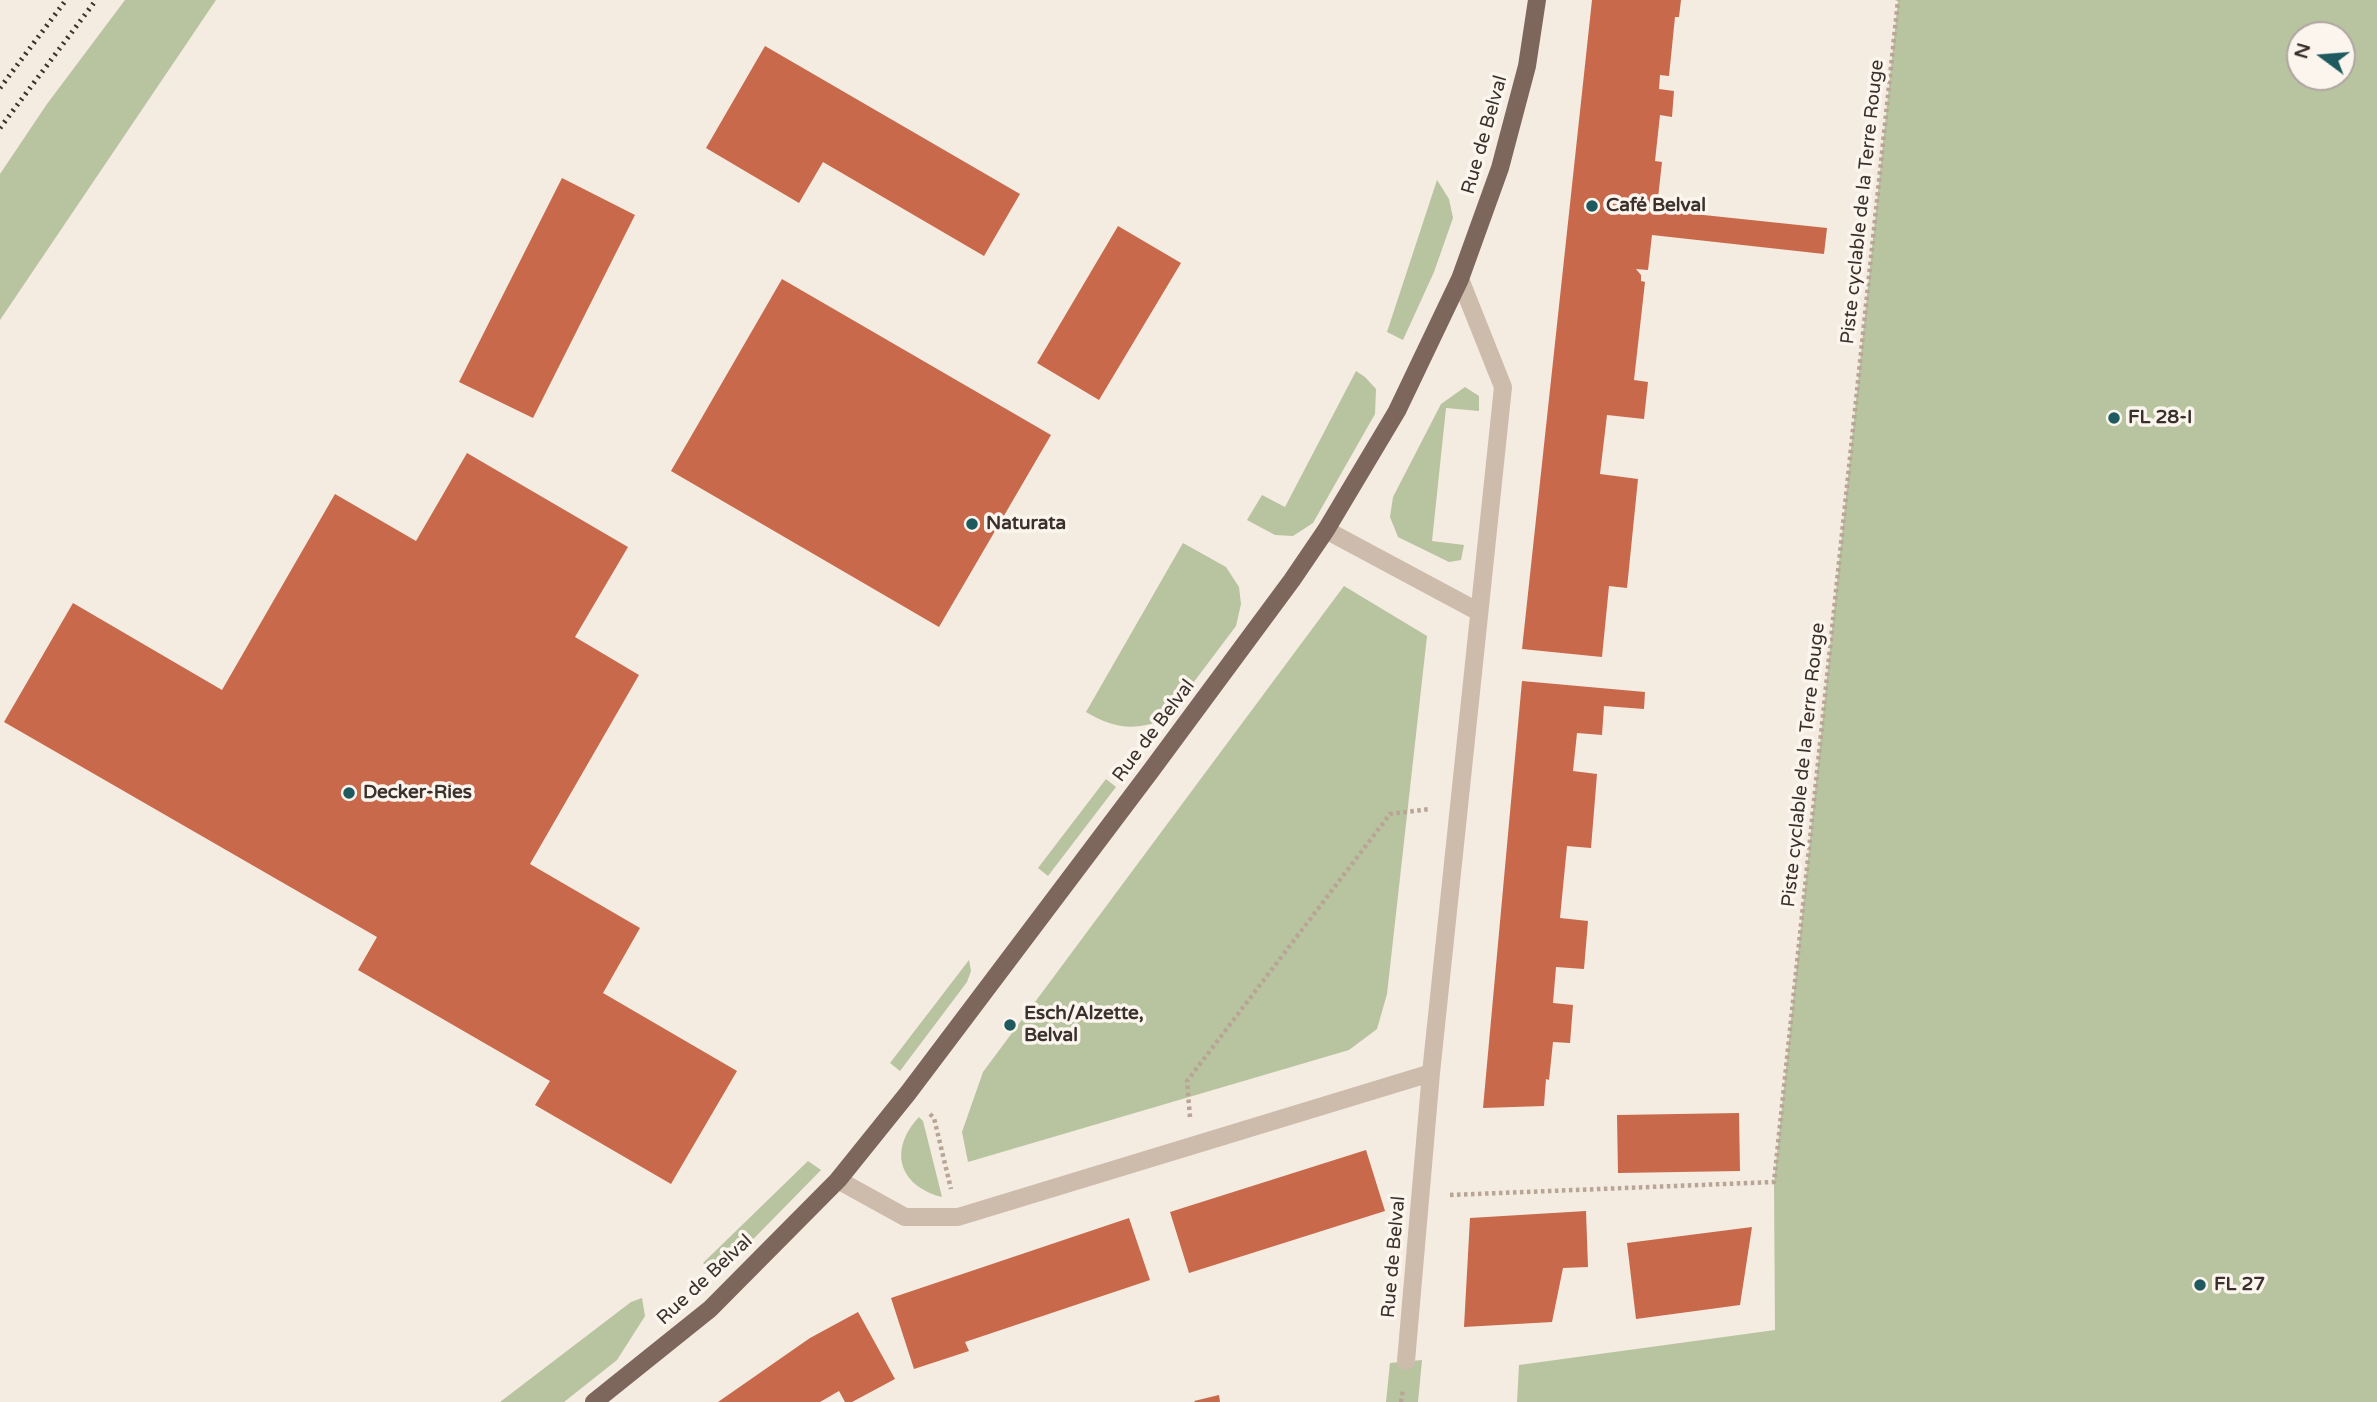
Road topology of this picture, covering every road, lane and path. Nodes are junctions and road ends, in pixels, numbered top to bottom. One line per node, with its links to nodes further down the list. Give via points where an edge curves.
1 (1537, 0): 3 (main road, Rue de Belval, via 1527,66 1500,168)
2 (1898, 0): 11 (path, Piste cyclable de la Terre Rouge, via 1774,1182)
3 (1460, 279): 4 (main road, Rue de Belval, via 1396,411); 5 (street, Rue de Belval, via 1503,387)
4 (1326, 530): 5 (street); 8 (main road, Rue de Belval)
5 (1479, 612): 6 (street, Rue de Belval)
6 (1459, 805): 7 (street, Rue de Belval); 9 (path, via 1390,814 1187,1081)
7 (1431, 1073): 9 (street); 11 (street, Rue de Belval)
8 (908, 1093): 10 (main road, Rue de Belval); 12 (path, via 934,1118)
9 (1192, 1145): 12 (street)
10 (838, 1180): 12 (street, via 905,1217); 14 (main road, Rue de Belval, via 710,1309)
11 (1421, 1196): 13 (street, Rue de Belval)
12 (958, 1217)
13 (1406, 1361)
14 (594, 1402)

